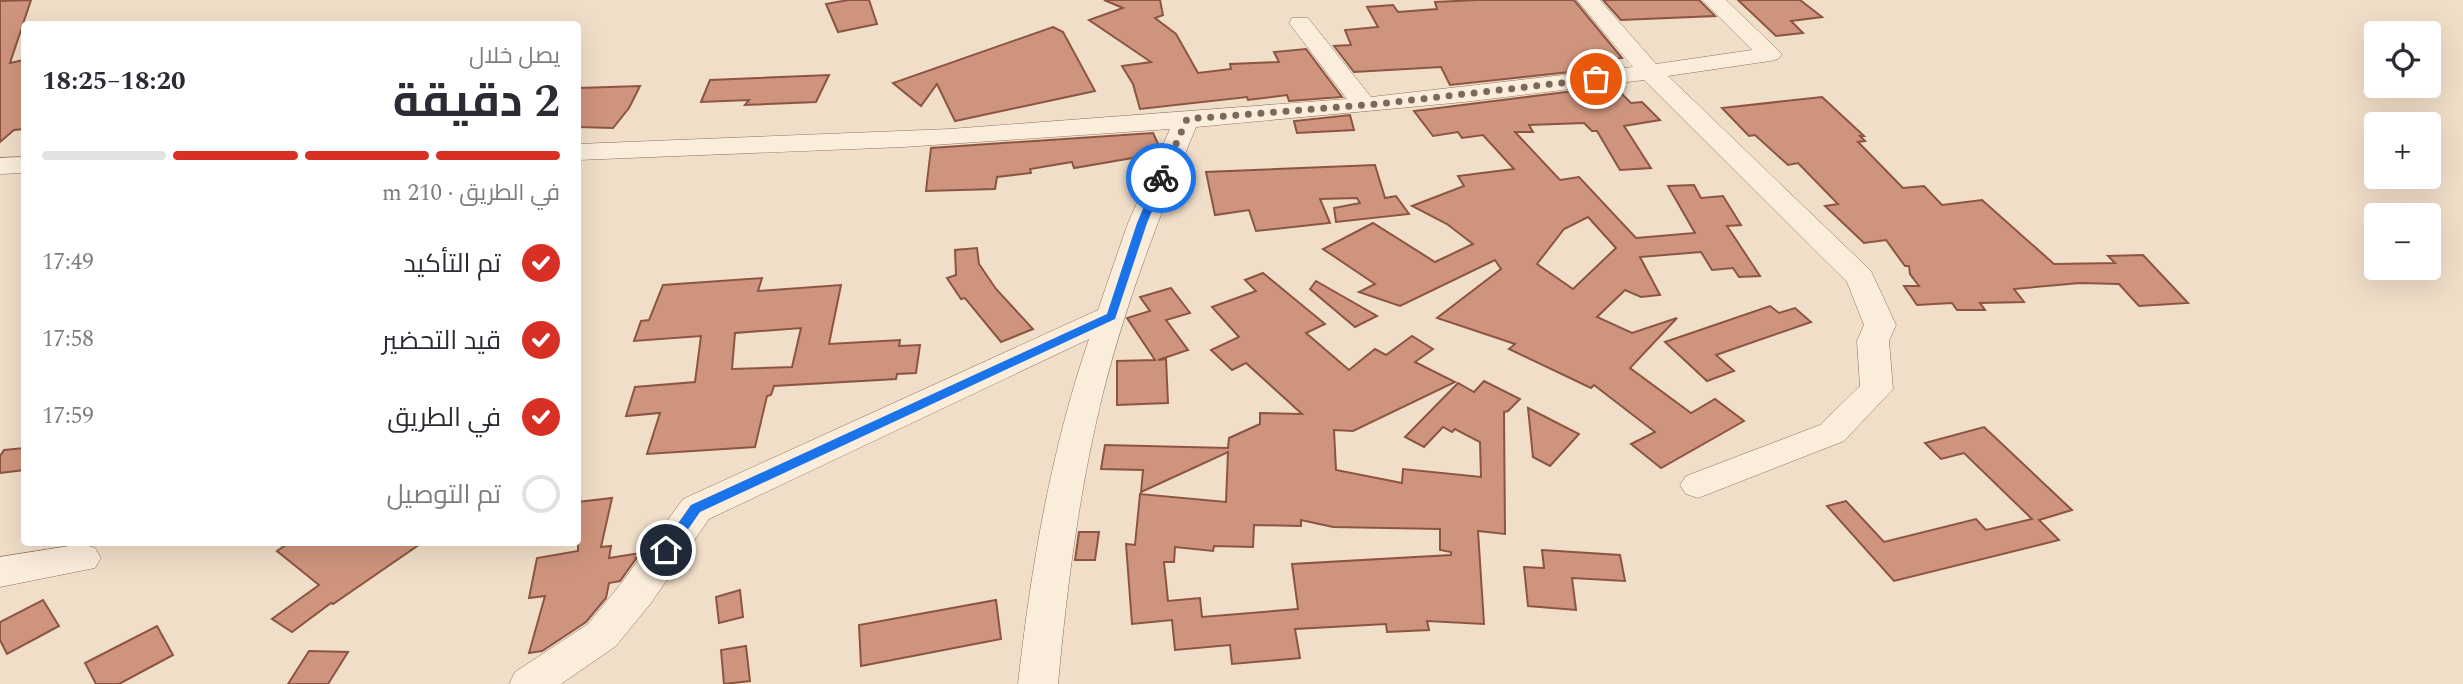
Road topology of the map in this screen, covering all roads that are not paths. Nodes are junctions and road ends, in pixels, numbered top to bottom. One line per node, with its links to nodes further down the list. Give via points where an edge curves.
1 (1588, 0): 4 (street)
2 (1713, 0): 4 (street, via 1770,54)
3 (1300, 23): 5 (street)
4 (1651, 73): 5 (street); 11 (street, via 1860,278 1880,325 1873,341 1877,389 1832,433)
5 (1365, 105): 6 (street)
6 (1187, 119): 7 (street, via 949,137); 10 (street, via 1142,223)
7 (581, 152)
8 (21, 165): 9 (street)
9 (0, 166)
10 (1111, 316): 14 (street, via 696,509 602,635); 15 (street, via 1068,477 1048,581)
11 (1698, 485)
12 (82, 558): 13 (street)
13 (0, 572)
14 (529, 684)
15 (1038, 684)

